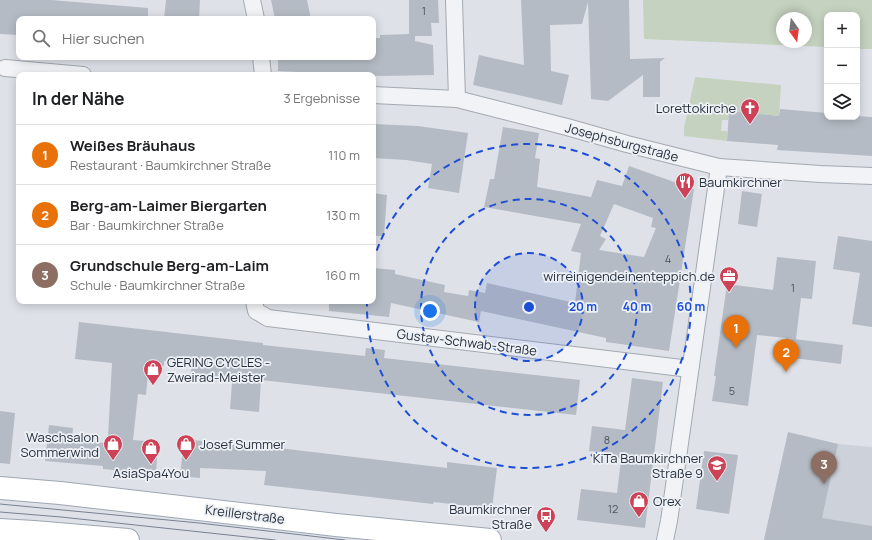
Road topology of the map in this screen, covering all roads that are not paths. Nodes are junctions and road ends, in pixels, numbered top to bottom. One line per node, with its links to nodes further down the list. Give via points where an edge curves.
1 (252, 0): 3 (street)
2 (454, 0): 9 (street)
3 (255, 16)
4 (261, 60): 7 (street)
5 (5, 68): 6 (street)
6 (50, 72)
7 (263, 72)
8 (376, 95): 9 (street, Josephsburgstraße)
9 (457, 99): 10 (street, Josephsburgstraße)
10 (719, 168): 11 (street, Josephsburgstraße); 13 (street)
11 (872, 176)
12 (255, 304): 13 (street, Gustav-Schwab-Straße, via 256,311 268,318)
13 (690, 369): 19 (street)
14 (0, 488): 18 (main road, Kreillerstraße)
15 (0, 530): 16 (main road)
16 (34, 536): 17 (main road)
17 (128, 540)
18 (490, 540)
19 (665, 540)

